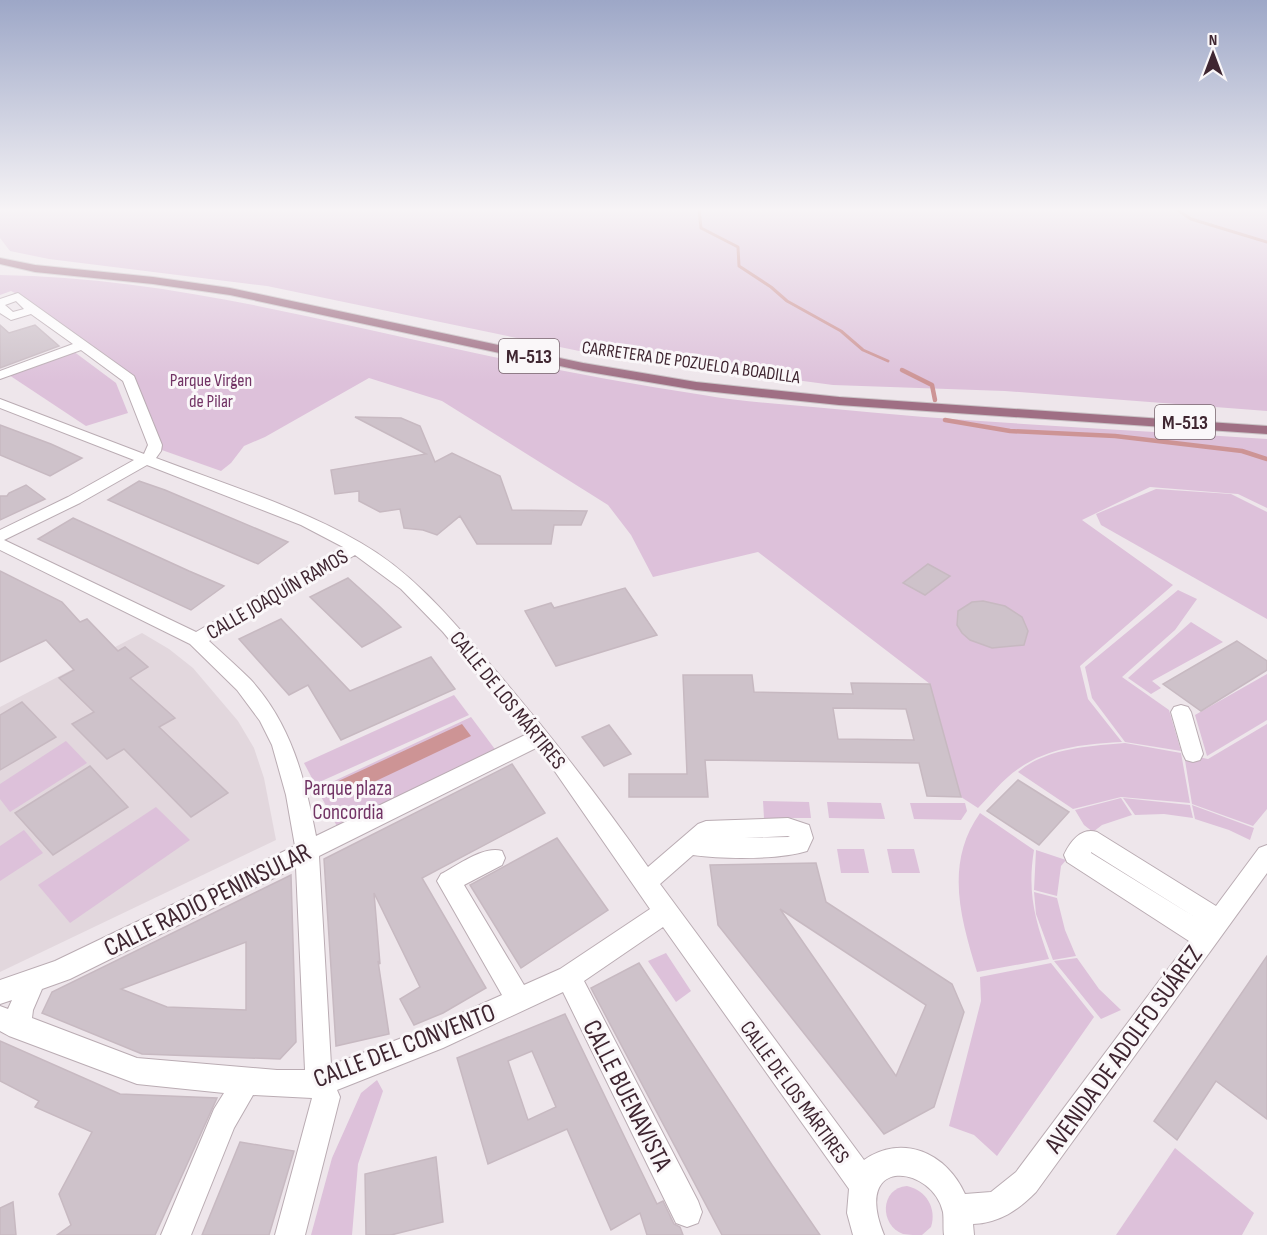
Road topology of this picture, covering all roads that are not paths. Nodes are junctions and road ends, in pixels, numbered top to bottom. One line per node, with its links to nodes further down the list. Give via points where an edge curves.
1 (32, 267): 3 (main road, CARRETERA DE POZUELO A BOADILLA / M-513)
2 (0, 269): 3 (main road, CARRETERA DE POZUELO A BOADILLA / M-513)
3 (46, 269): 8 (main road, CARRETERA DE POZUELO A BOADILLA / M-513, via 246,294 542,359 693,386 798,398 1168,420)
4 (0, 305): 5 (street, via 11,316 33,310)
5 (82, 345): 6 (street); 9 (street, via 129,379 155,445)
6 (0, 375)
7 (0, 403): 9 (street, CALLE DE LOS MÁRTIRES)
8 (1267, 430)
9 (146, 460): 10 (street); 12 (street, CALLE DE LOS MÁRTIRES, via 307,522)
10 (0, 536)
11 (0, 544): 13 (street)
12 (357, 547): 13 (street, CALLE JOAQUÍN RAMOS); 15 (street, CALLE DE LOS MÁRTIRES, via 407,585 449,628)
13 (197, 640): 18 (street, via 244,685 268,717 282,745 297,795)
14 (1181, 712): 16 (street)
15 (541, 736): 18 (street, CALLE RADIO PENINSULAR); 22 (street, CALLE DE LOS MÁRTIRES)
16 (1193, 754)
17 (690, 845): 22 (street)
18 (307, 850): 25 (street, CALLE RADIO PENINSULAR); 30 (street)
19 (1075, 855): 19 (street, via 1089,839 1209,914 1195,932)
20 (1267, 855): 33 (street, AVENIDA DE ADOLFO SUÁREZ, via 1026,1182 1009,1199)
21 (494, 858): 27 (street, via 449,881)
22 (646, 882): 23 (street, CALLE DE LOS MÁRTIRES)
23 (665, 912): 24 (street, CALLE DEL CONVENTO); 31 (street, CALLE DE LOS MÁRTIRES)
24 (569, 977): 27 (street, CALLE DEL CONVENTO); 32 (street, CALLE BUENAVISTA)
25 (33, 982): 26 (street, CALLE RADIO PENINSULAR); 28 (street, CALLE DEL CONVENTO)
26 (0, 992)
27 (520, 1001): 30 (street, CALLE DEL CONVENTO)
28 (9, 1023): 29 (street, CALLE DEL CONVENTO, via 137,1071)
29 (247, 1080): 30 (street, CALLE DEL CONVENTO); 34 (street, via 224,1119)
30 (319, 1083): 35 (street, via 326,1097)
31 (864, 1185): 33 (street, via 870,1174 892,1161 918,1164 942,1182); 36 (street, via 861,1214)
32 (687, 1212)
33 (958, 1222)
34 (176, 1235)
35 (290, 1235)
36 (869, 1235)

